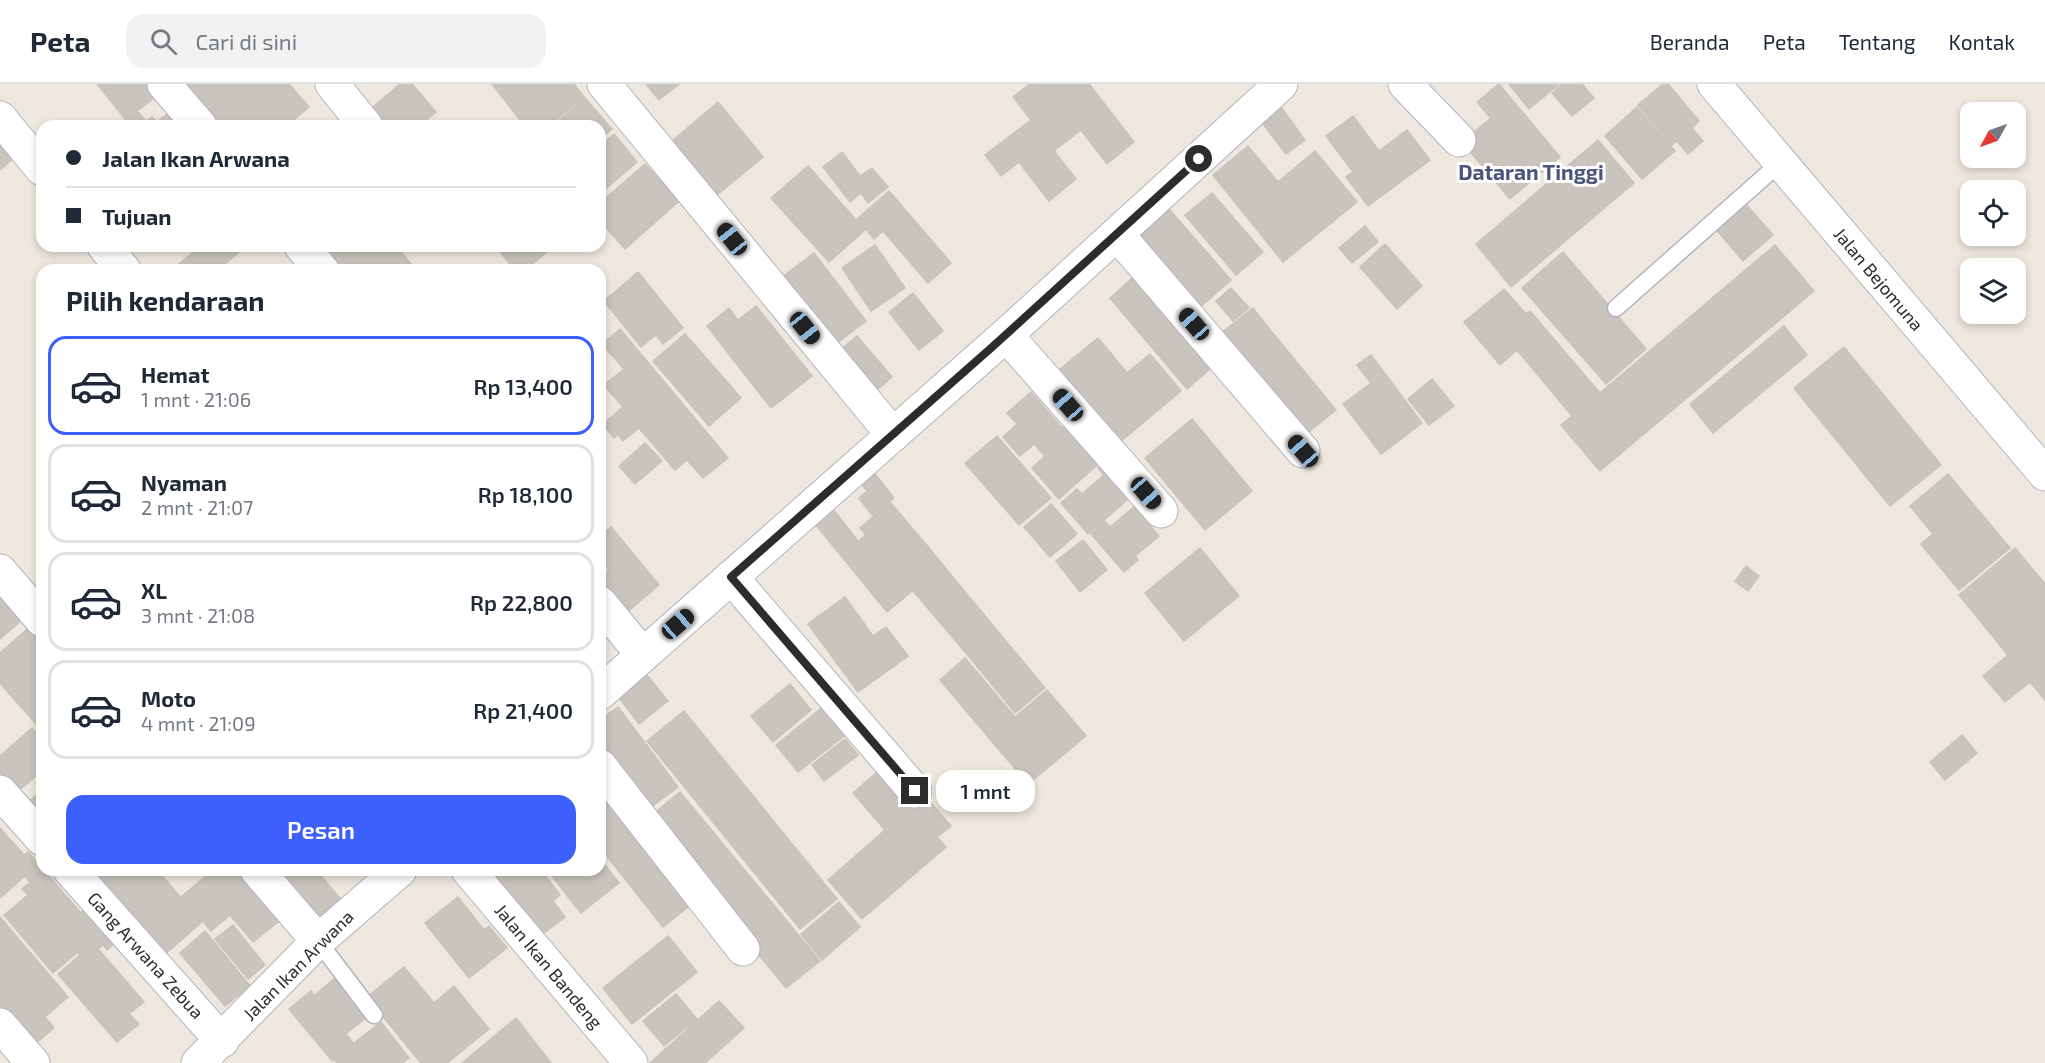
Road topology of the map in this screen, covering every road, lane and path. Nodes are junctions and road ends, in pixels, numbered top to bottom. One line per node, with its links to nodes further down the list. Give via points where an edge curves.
1 (164, 84): 8 (street)
2 (332, 84): 9 (street)
3 (604, 84): 20 (street)
4 (1281, 84): 13 (street)
5 (1405, 84): 10 (street)
6 (1714, 84): 11 (street, Jalan Bejomuna)
7 (0, 118): 12 (street)
8 (195, 120)
9 (361, 120)
10 (1459, 141)
11 (1781, 162): 18 (lane); 22 (street, Jalan Bejomuna)
12 (36, 163)
13 (1117, 234): 19 (street); 21 (street)
14 (109, 252): 16 (street)
15 (307, 252): 17 (street)
16 (119, 264)
17 (317, 264)
18 (1616, 308)
19 (1006, 335): 20 (street); 23 (street)
20 (893, 435): 25 (street)
21 (1303, 451)
22 (2045, 474)
23 (1161, 511)
24 (0, 571): 27 (street)
25 (731, 577): 28 (street); 31 (street)
26 (606, 610): 28 (street)
27 (36, 613)
28 (643, 655): 29 (street)
29 (606, 688)
30 (606, 774): 39 (street)
31 (915, 791)
32 (0, 792): 33 (street)
33 (36, 832)
34 (75, 876): 42 (street, Gang Arwana Zebua)
35 (262, 876): 38 (street)
36 (393, 876): 38 (street, Jalan Ikan Arwana)
37 (473, 876): 45 (street, Jalan Ikan Bandeng)
38 (318, 941): 40 (lane); 42 (street, Jalan Ikan Arwana)
39 (743, 949)
40 (374, 1015)
41 (0, 1025): 43 (street)
42 (222, 1041): 44 (street, Jalan Ikan Arwana)
43 (33, 1063)
44 (198, 1063)
45 (631, 1063)

